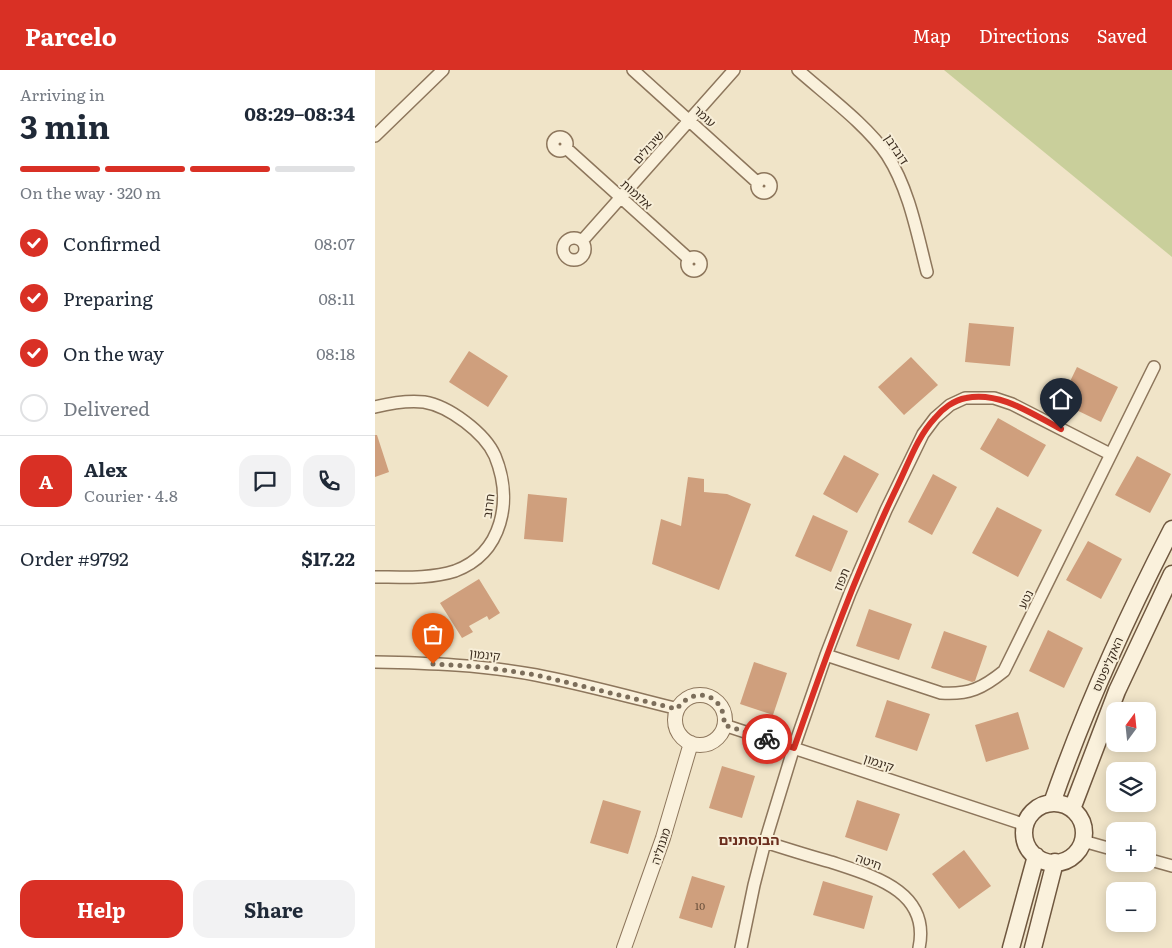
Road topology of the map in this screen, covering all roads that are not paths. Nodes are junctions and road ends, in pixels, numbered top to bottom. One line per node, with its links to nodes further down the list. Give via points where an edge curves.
1 (443, 70): 6 (street)
2 (633, 70): 5 (street, עומר)
3 (734, 70): 5 (street, שיבולים)
4 (798, 70): 12 (street, דובדבן, via 873,136 887,156 909,206)
5 (689, 120): 8 (street, עומר); 9 (street, שיבולים)
6 (375, 136)
7 (566, 148): 9 (street, אלומות)
8 (758, 182)
9 (620, 198): 10 (street, שיבולים); 11 (street, אלומות)
10 (582, 241)
11 (689, 259)
12 (927, 272)
13 (1154, 367): 15 (street, נטע)
14 (375, 407): 18 (street, חרוב, via 399,401 424,402 462,419 494,454 504,491 496,536 472,562 454,571 427,576)
15 (1110, 454): 19 (street, נטע, via 1021,639 1004,671 989,683 972,691 941,693); 19 (street, תפוז, via 995,398 965,398 949,404 923,434 849,593)
16 (1172, 529): 25 (main road, האקליפטוס, via 1106,664)
17 (1172, 574): 26 (main road, האקליפטוס, via 1117,691)
18 (375, 577)
19 (826, 655): 24 (street, תפוז)
20 (375, 662): 21 (street, קינמון, via 483,667 536,675)
21 (677, 709): 22 (street, via 693,696 707,696 719,704 725,717); 23 (street, via 675,717 679,732)
22 (724, 725): 23 (street, via 712,742); 24 (street, קינמון)
23 (691, 743): 35 (street, מגנוליה, via 663,838)
24 (794, 748): 27 (street, קינמון); 29 (street, תפוז)
25 (1053, 803): 26 (main road); 27 (main road, via 1034,810)
26 (1072, 809): 28 (main road, via 1083,824)
27 (1026, 825): 31 (main road, via 1027,844)
28 (1083, 841): 30 (street); 32 (main road, via 1073,856)
29 (765, 842): 36 (street, תפוז); 37 (street, חיטה, via 869,874 891,885 909,900 917,914 922,935)
30 (1106, 847)
31 (1036, 856): 32 (main road); 38 (main road)
32 (1055, 862): 39 (main road)
33 (1156, 862): 34 (street)
34 (1172, 866)
35 (624, 948)
36 (741, 948)
37 (919, 948)
38 (1011, 948)
39 (1033, 948)

